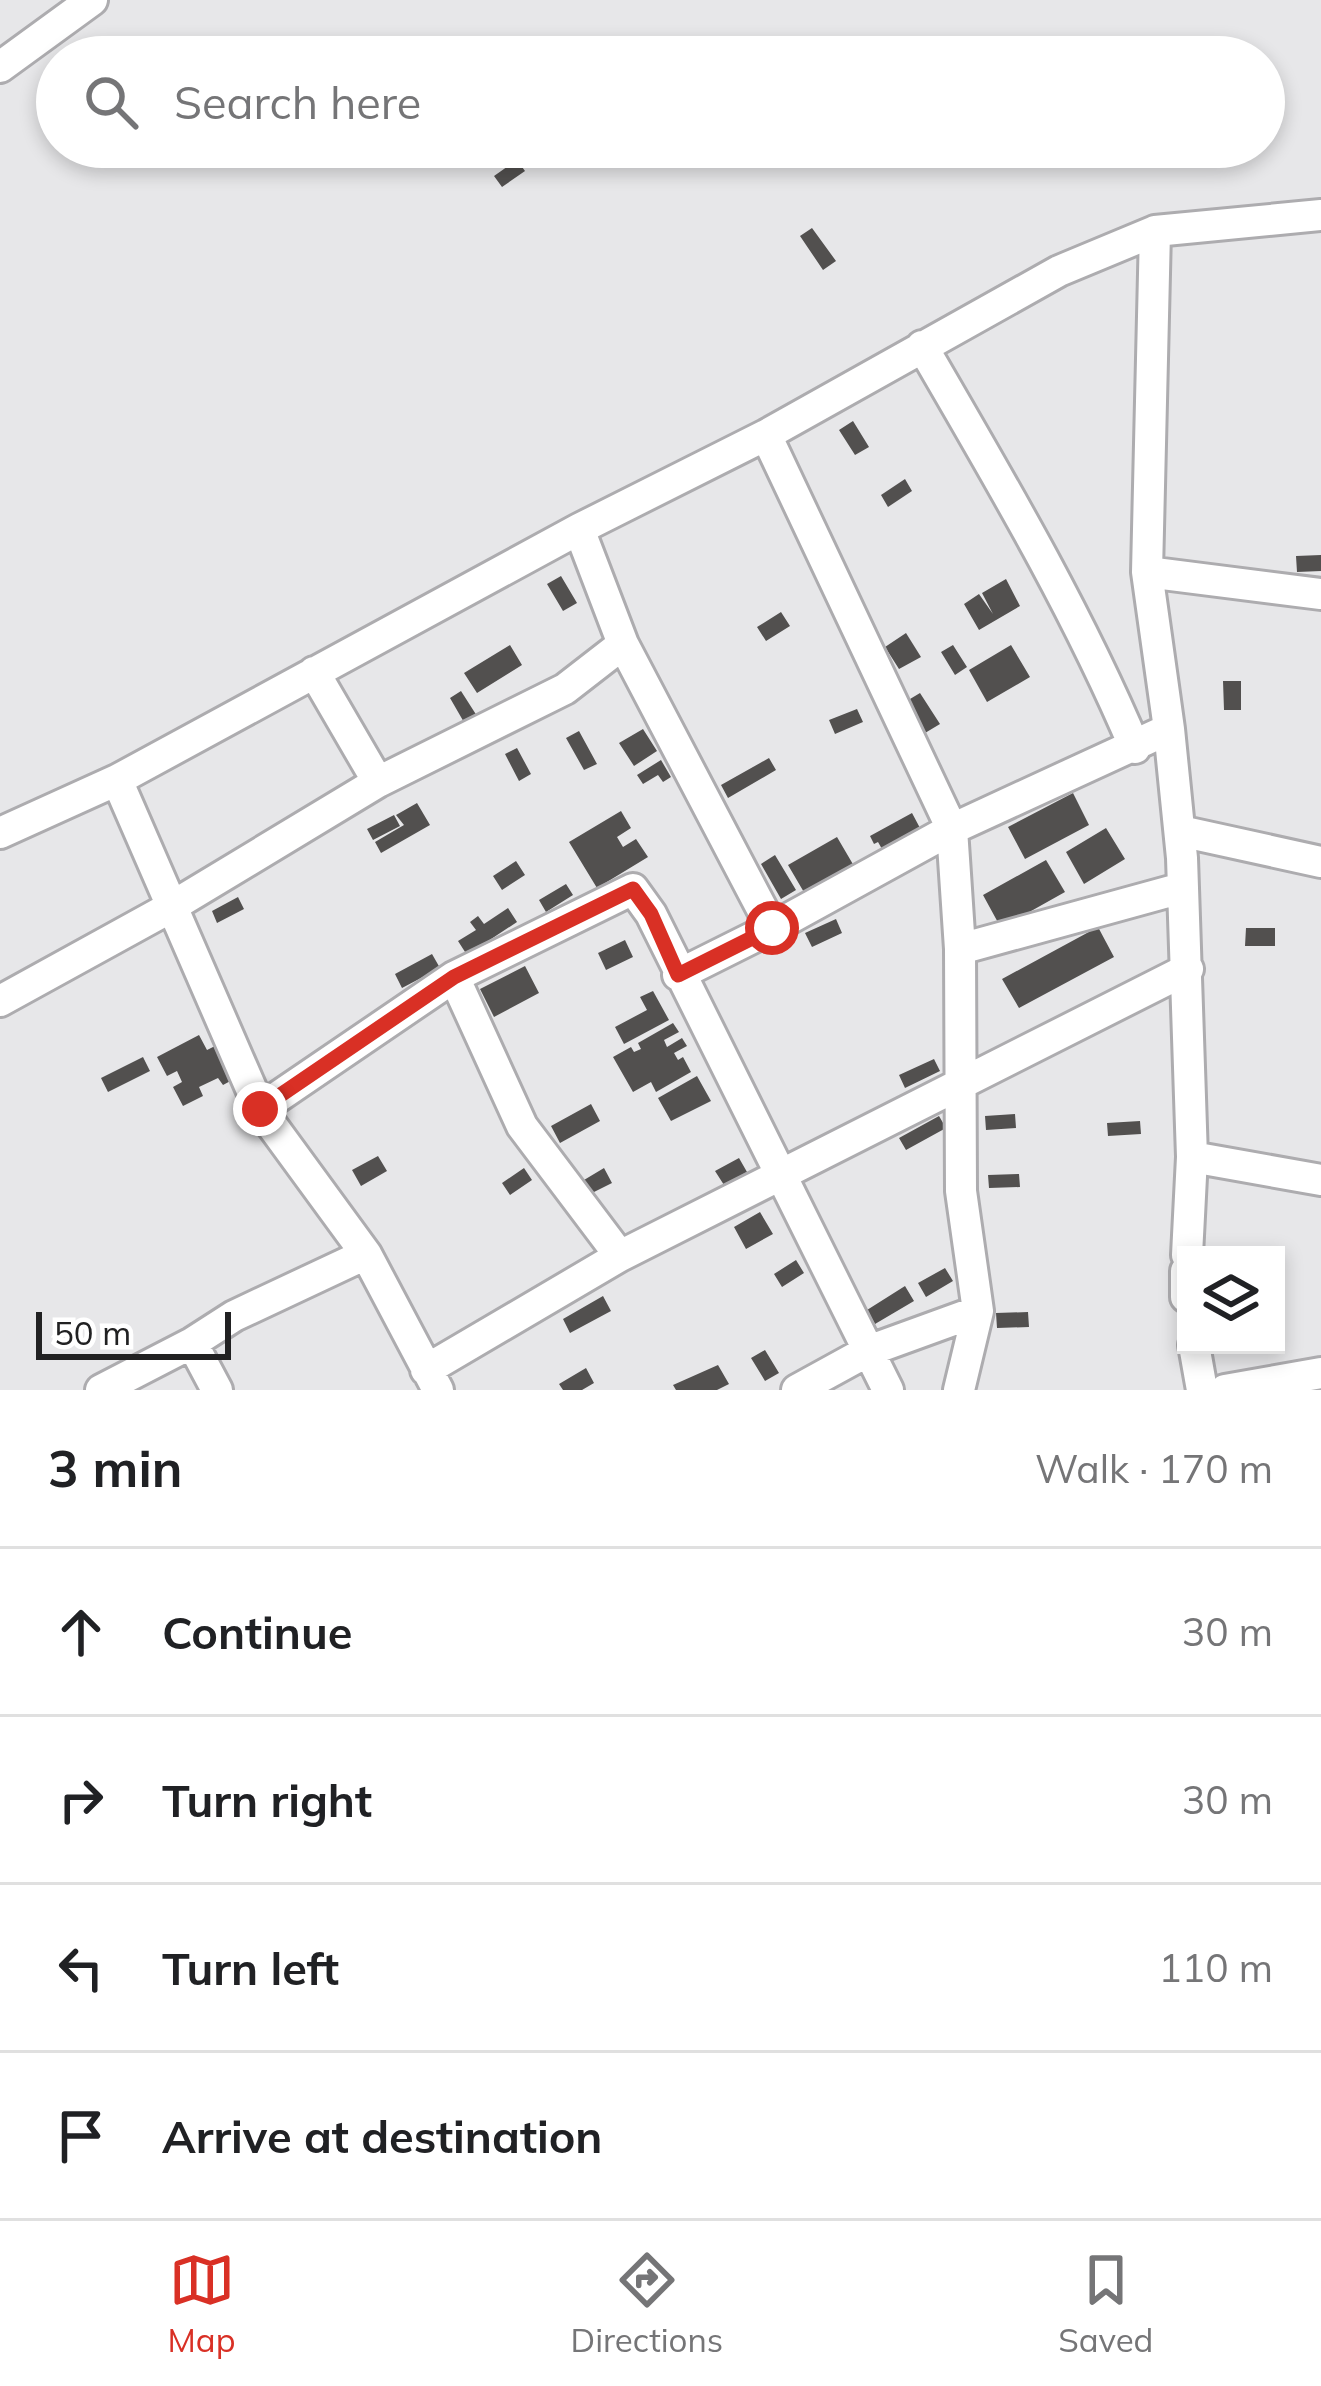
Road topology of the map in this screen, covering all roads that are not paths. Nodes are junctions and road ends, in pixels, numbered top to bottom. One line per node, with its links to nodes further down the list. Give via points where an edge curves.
1 (92, 0): 2 (street)
2 (43, 36)
3 (36, 41): 4 (street)
4 (0, 67)
5 (1321, 215): 6 (street)
6 (1155, 231): 7 (street, via 1059,271); 10 (street)
7 (922, 346): 8 (street); 15 (street, via 1078,627)
8 (766, 435): 9 (street); 18 (street)
9 (579, 530): 12 (street); 13 (street)
10 (1147, 572): 11 (street); 14 (street)
11 (1321, 594)
12 (623, 644): 17 (street, via 565,689); 24 (street)
13 (314, 672): 16 (street); 17 (street)
14 (1169, 729): 15 (street); 19 (street)
15 (1135, 748): 18 (street)
16 (118, 780): 20 (street); 23 (street)
17 (378, 782): 23 (street)
18 (952, 829): 24 (street); 25 (street)
19 (1180, 831): 21 (street); 22 (street)
20 (0, 833)
21 (1321, 862)
22 (1182, 887): 25 (street); 26 (street)
23 (171, 907): 29 (street); 31 (street)
24 (772, 928): 27 (street)
25 (960, 949): 30 (street)
26 (1188, 969): 30 (street); 32 (street)
27 (678, 975): 28 (street, via 633,889); 33 (street)
28 (454, 977): 31 (street); 37 (street, via 522,1126)
29 (0, 1001)
30 (960, 1085): 33 (street); 38 (street, via 961,1191)
31 (260, 1109): 36 (street)
32 (1192, 1156): 34 (street); 35 (street)
33 (780, 1177): 37 (street); 40 (street)
34 (1321, 1180)
35 (1187, 1246)
36 (366, 1254): 39 (street); 43 (street)
37 (620, 1256): 43 (street)
38 (977, 1311): 40 (street); 48 (street)
39 (192, 1343): 44 (street); 45 (street)
40 (868, 1352): 46 (street); 47 (street)
41 (1196, 1354): 49 (street)
42 (1321, 1373): 50 (street)
43 (432, 1380)
44 (101, 1390)
45 (218, 1390)
46 (797, 1390)
47 (888, 1390)
48 (959, 1390)
49 (1202, 1390)
50 (1225, 1390)

